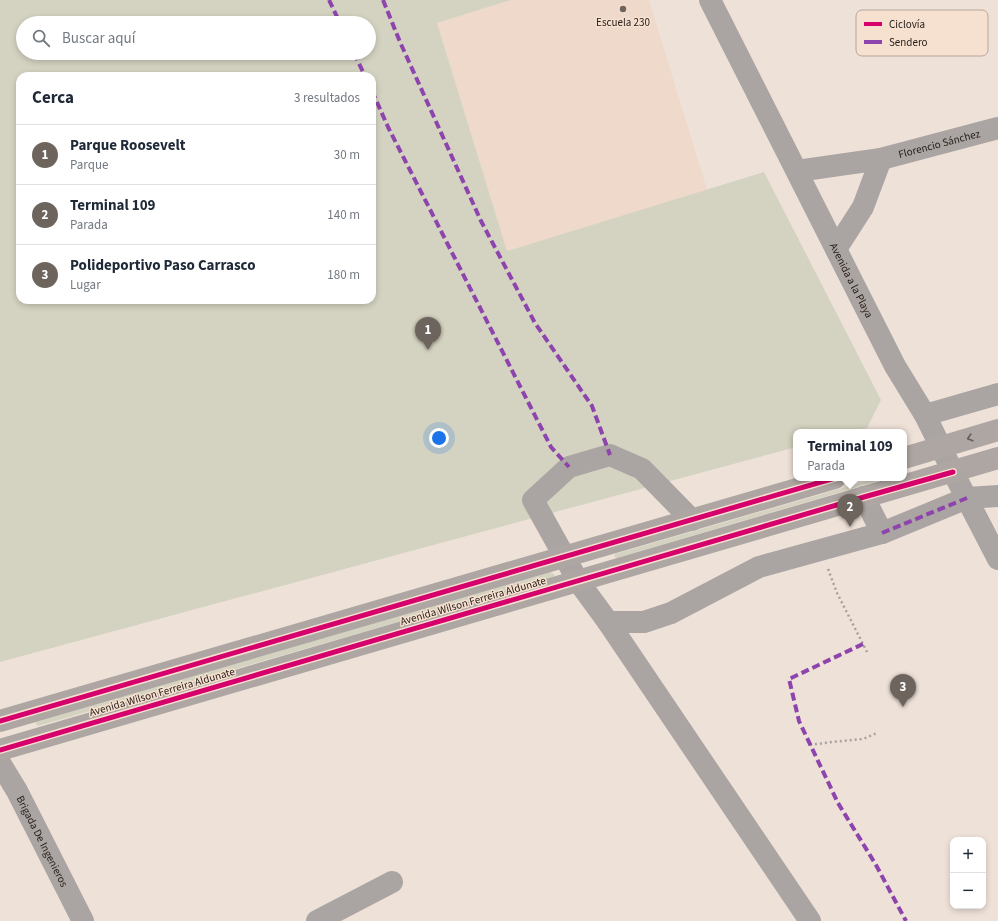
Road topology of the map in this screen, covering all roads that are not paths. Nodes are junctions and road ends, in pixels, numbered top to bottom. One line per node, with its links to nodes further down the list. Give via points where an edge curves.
1 (710, 0): 4 (street, Avenida a la Playa)
2 (998, 128): 3 (street, Florencio Sánchez)
3 (881, 159): 4 (street, Florencio Sánchez); 5 (street, via 863,207)
4 (797, 171): 5 (street, Avenida a la Playa)
5 (836, 249): 7 (street, Avenida a la Playa, via 895,366)
6 (998, 394): 7 (street)
7 (925, 415): 9 (street, Avenida a la Playa)
8 (998, 430): 9 (main road, one-way to 9)
9 (941, 447): 10 (main road); 12 (street, Avenida a la Playa)
10 (907, 457)
11 (998, 458): 12 (main road, Avenida Wilson Ferreira Aldunate)
12 (953, 472): 15 (main road, Avenida Wilson Ferreira Aldunate); 16 (street, Avenida a la Playa)
13 (825, 481): 17 (main road, Avenida Wilson Ferreira Aldunate)
14 (998, 496): 16 (street)
15 (864, 497): 18 (street); 21 (main road, Avenida Wilson Ferreira Aldunate)
16 (967, 498): 18 (street); 20 (street, Avenida a la Playa)
17 (692, 520): 19 (main road, Avenida Wilson Ferreira Aldunate); 19 (street, via 642,469 610,455 569,467 533,500)
18 (882, 533): 22 (street, via 760,567 671,614 644,622)
19 (565, 557): 21 (street); 23 (main road, Avenida Wilson Ferreira Aldunate)
20 (998, 559)
21 (578, 581): 22 (street); 24 (main road, Avenida Wilson Ferreira Aldunate)
22 (608, 622): 29 (street)
23 (0, 722)
24 (0, 750)
25 (0, 764): 27 (street, Brigada De Ingenieros, via 17,791)
26 (392, 882): 28 (street)
27 (83, 921)
28 (317, 921)
29 (810, 921)

